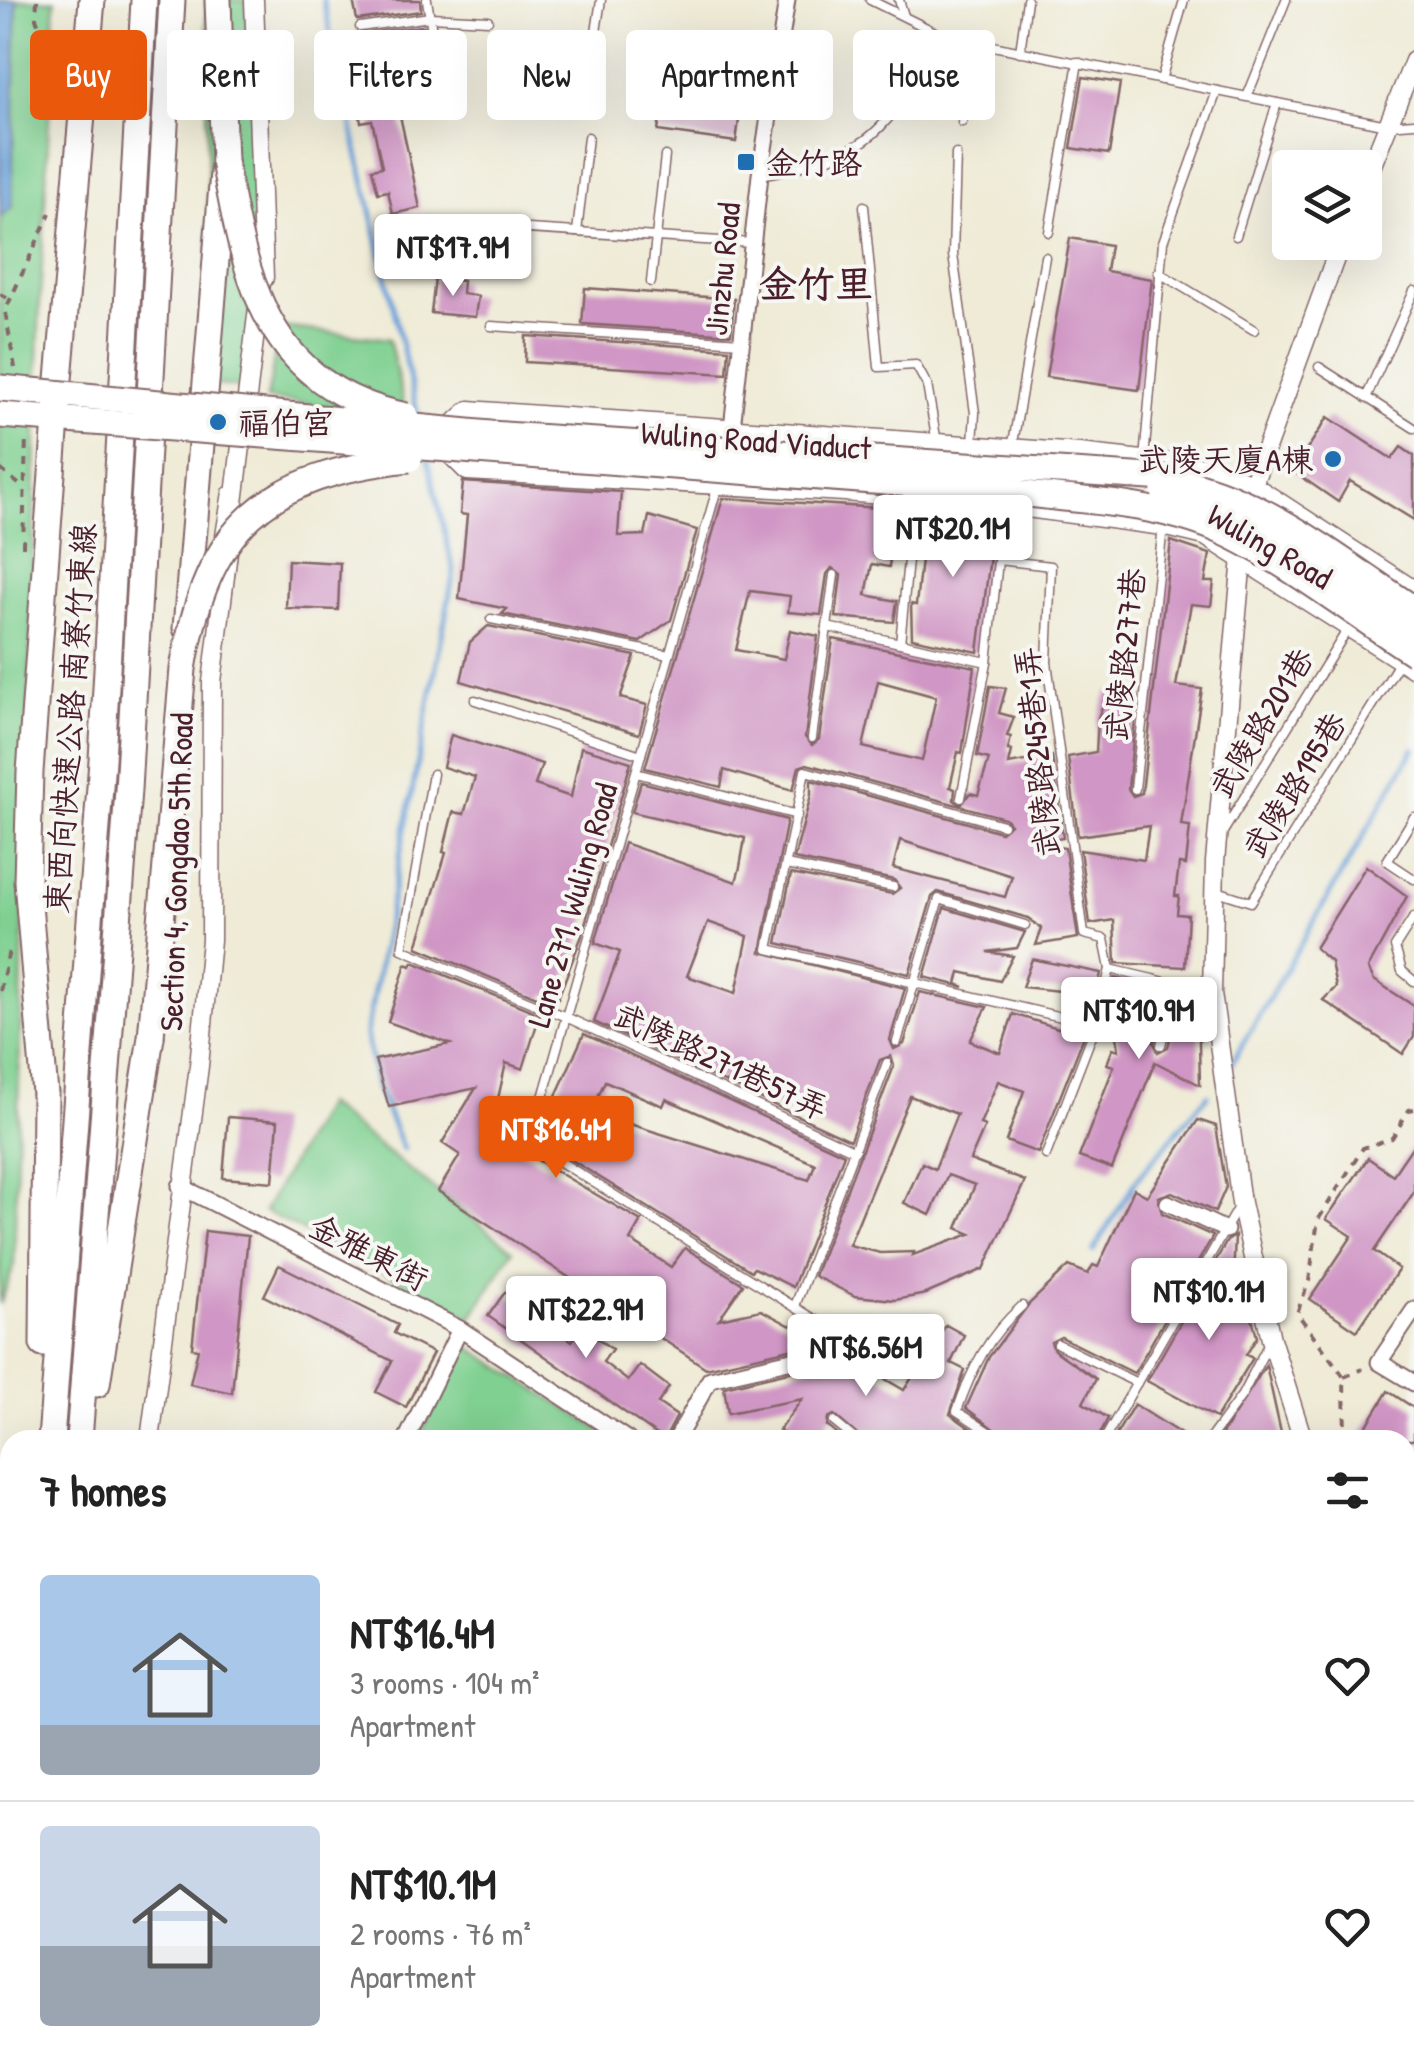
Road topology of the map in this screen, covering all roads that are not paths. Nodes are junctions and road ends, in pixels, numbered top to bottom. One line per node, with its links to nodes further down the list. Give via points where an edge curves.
1 (92, 0): 55 (highway)
2 (144, 0): 133 (highway, 東西向快速公路 南寮竹東線, via 102,760)
3 (172, 0): 134 (highway, 東西向快速公路 南寮竹東線, via 128,790)
4 (218, 0): 36 (highway)
5 (254, 0): 60 (street, Section 4, Gongdao 5th Road, via 268,332)
6 (427, 0): 15 (lane)
7 (600, 0): 19 (lane)
8 (787, 0): 37 (street, Jinzhu Road)
9 (870, 0): 14 (lane)
10 (898, 0): 14 (lane)
11 (1028, 0): 22 (lane)
12 (1184, 0): 25 (lane)
13 (1286, 0): 27 (lane)
14 (904, 16): 20 (lane)
15 (430, 17): 16 (lane); 17 (lane); 18 (lane)
16 (488, 20)
17 (360, 27)
18 (432, 30)
19 (596, 30)
20 (931, 30)
21 (995, 46): 22 (lane)
22 (1020, 52): 24 (lane)
23 (1414, 61): 31 (street)
24 (1078, 62): 25 (lane); 41 (lane)
25 (1160, 80): 26 (lane)
26 (1217, 91): 27 (lane); 47 (lane, via 1162,242)
27 (1247, 97): 28 (lane)
28 (1278, 103): 31 (lane); 43 (lane)
29 (889, 120): 37 (lane, via 854,151)
30 (1414, 123): 31 (lane)
31 (1387, 125): 33 (street)
32 (588, 137): 40 (lane)
33 (1377, 150)
34 (956, 154): 67 (lane, via 954,256 975,413)
35 (665, 156): 42 (lane)
36 (224, 162): 59 (highway, bridge); 66 (highway, bridge, via 246,274 260,309 304,366 344,392)
37 (760, 175): 44 (street, Jinzhu Road)
38 (864, 206): 65 (lane, via 878,366 916,365 927,385)
39 (447, 224): 40 (lane)
40 (576, 232): 42 (lane)
41 (1048, 232)
42 (656, 236): 44 (lane); 48 (lane)
43 (1236, 236)
44 (752, 242): 52 (street, Jinzhu Road)
45 (1045, 257): 68 (lane)
46 (1334, 260): 70 (street)
47 (1158, 272): 51 (lane); 69 (lane)
48 (651, 282)
49 (1414, 291): 56 (lane)
50 (492, 326): 52 (lane)
51 (1254, 330)
52 (742, 342): 62 (street, Jinzhu Road)
53 (1319, 367): 56 (lane)
54 (0, 388): 55 (highway, Wuling Road Viaduct, bridge)
55 (58, 391): 58 (highway, bridge); 59 (highway, Wuling Road Viaduct, bridge)
56 (1366, 398): 61 (lane)
57 (0, 415): 58 (highway, Wuling Road Viaduct, bridge)
58 (56, 419): 59 (highway, Wuling Road Viaduct, bridge); 133 (highway, bridge, via 27,881 45,1094 42,1334)
59 (203, 419): 66 (highway, Wuling Road Viaduct, bridge); 89 (highway, bridge)
60 (242, 427): 64 (street); 119 (street, Section 4, Gongdao 5th Road, via 212,682 210,940)
61 (1414, 428)
62 (733, 430): 63 (street, Wuling Road); 64 (street, Wuling Road, via 468,410); 71 (street, Jinzhu Road)
63 (818, 436): 65 (street, Wuling Road); 73 (street)
64 (436, 439): 71 (street, Wuling Road, via 467,471)
65 (937, 443): 67 (street, Wuling Road)
66 (489, 444): 72 (highway, Wuling Road Viaduct, bridge); 89 (highway, bridge, via 345,468 302,480 269,500 238,526 213,564 192,614)
67 (973, 445): 68 (street, Wuling Road)
68 (1012, 448): 69 (street, Wuling Road); 72 (street)
69 (1144, 460): 70 (street, Wuling Road, via 1214,468)
70 (1251, 484): 76 (street); 79 (street, Wuling Road)
71 (718, 485): 73 (street, Wuling Road); 86 (lane, Lane 271, Wuling Road)
72 (996, 488): 74 (street, Wuling Road); 75 (street, Wuling Road); 77 (lane); 79 (highway, Wuling Road Viaduct, bridge, via 1165,478 1208,485); 83 (highway, bridge, via 1124,486 1202,503 1247,524); 87 (highway, Wuling Road Viaduct, bridge, via 1216,528)
73 (814, 490): 74 (street, Wuling Road)
74 (914, 498): 84 (lane)
75 (1163, 526): 76 (street, Wuling Road, via 1205,536); 95 (lane, 武陵路277巷)
76 (1242, 558): 82 (street, Wuling Road); 100 (street)
77 (998, 560): 88 (lane); 107 (lane, 武陵路245巷1弄, via 1052,566 1048,662 1084,934 1104,939)
78 (834, 575): 81 (lane)
79 (1412, 590): 85 (lane)
80 (490, 620): 86 (lane)
81 (827, 627): 84 (lane); 91 (lane)
82 (1349, 627): 85 (street, Wuling Road); 100 (lane, 武陵路201巷)
83 (1414, 632)
84 (900, 643): 88 (lane)
85 (1376, 644): 87 (street, Wuling Road)
86 (669, 655): 92 (lane, Lane 271, Wuling Road)
87 (1410, 661): 104 (lane, 武陵路195巷, via 1251,902)
88 (987, 662): 96 (lane)
89 (183, 668): 134 (highway, bridge, via 150,1038 102,1361)
90 (475, 700): 92 (lane)
91 (812, 738)
92 (641, 755): 93 (lane, Lane 271, Wuling Road)
93 (636, 773): 97 (lane); 112 (lane, Lane 271, Wuling Road)
94 (433, 774): 112 (lane, 武陵路271巷57弄, via 402,949)
95 (1135, 789)
96 (961, 798)
97 (797, 815): 99 (lane, via 805,771); 101 (lane)
98 (1414, 816): 102 (lane, via 1386,860)
99 (1002, 825)
100 (1216, 844): 104 (street)
101 (786, 865): 103 (lane); 109 (lane, via 768,949)
102 (1414, 879)
103 (894, 887)
104 (1214, 890): 111 (street)
105 (1414, 917): 108 (lane, via 1395,947 1402,971)
106 (1025, 925): 109 (lane, via 938,899)
107 (1110, 970): 110 (lane); 113 (lane)
108 (1414, 981)
109 (917, 984): 113 (lane); 114 (lane)
110 (1176, 986): 111 (lane); 115 (lane)
111 (1212, 993): 121 (street)
112 (566, 1017): 117 (lane, 武陵路271巷57弄); 123 (lane, Lane 271, Wuling Road, via 530,1143)
113 (1096, 1025): 118 (lane)
114 (897, 1042)
115 (1161, 1045)
116 (888, 1063): 117 (lane, 武陵路271巷57弄)
117 (855, 1151): 123 (lane, 武陵路271巷57弄)
118 (1046, 1155)
119 (180, 1186): 126 (street, 金雅東街); 135 (street, Section 4, Gongdao 5th Road)
120 (1168, 1202): 122 (street)
121 (1240, 1203): 122 (lane); 127 (street)
122 (1226, 1230): 130 (lane)
123 (796, 1306): 129 (lane, Lane 271, Wuling Road)
124 (1022, 1306): 140 (lane, via 994,1331 957,1411)
125 (1414, 1310): 131 (street, via 1380,1362)
126 (460, 1329): 136 (street); 137 (street, 金雅東街)
127 (1271, 1339): 142 (lane); 143 (street)
128 (1058, 1344): 130 (lane)
129 (857, 1345): 138 (street, via 710,1379)
130 (1137, 1383): 141 (lane)
131 (1414, 1383)
132 (834, 1422): 139 (lane)
133 (52, 1430)
134 (79, 1430)
135 (151, 1430)
136 (411, 1430)
137 (613, 1430)
138 (682, 1430)
139 (844, 1430)
140 (986, 1430)
141 (1110, 1430)
142 (1216, 1430)
143 (1301, 1430)

